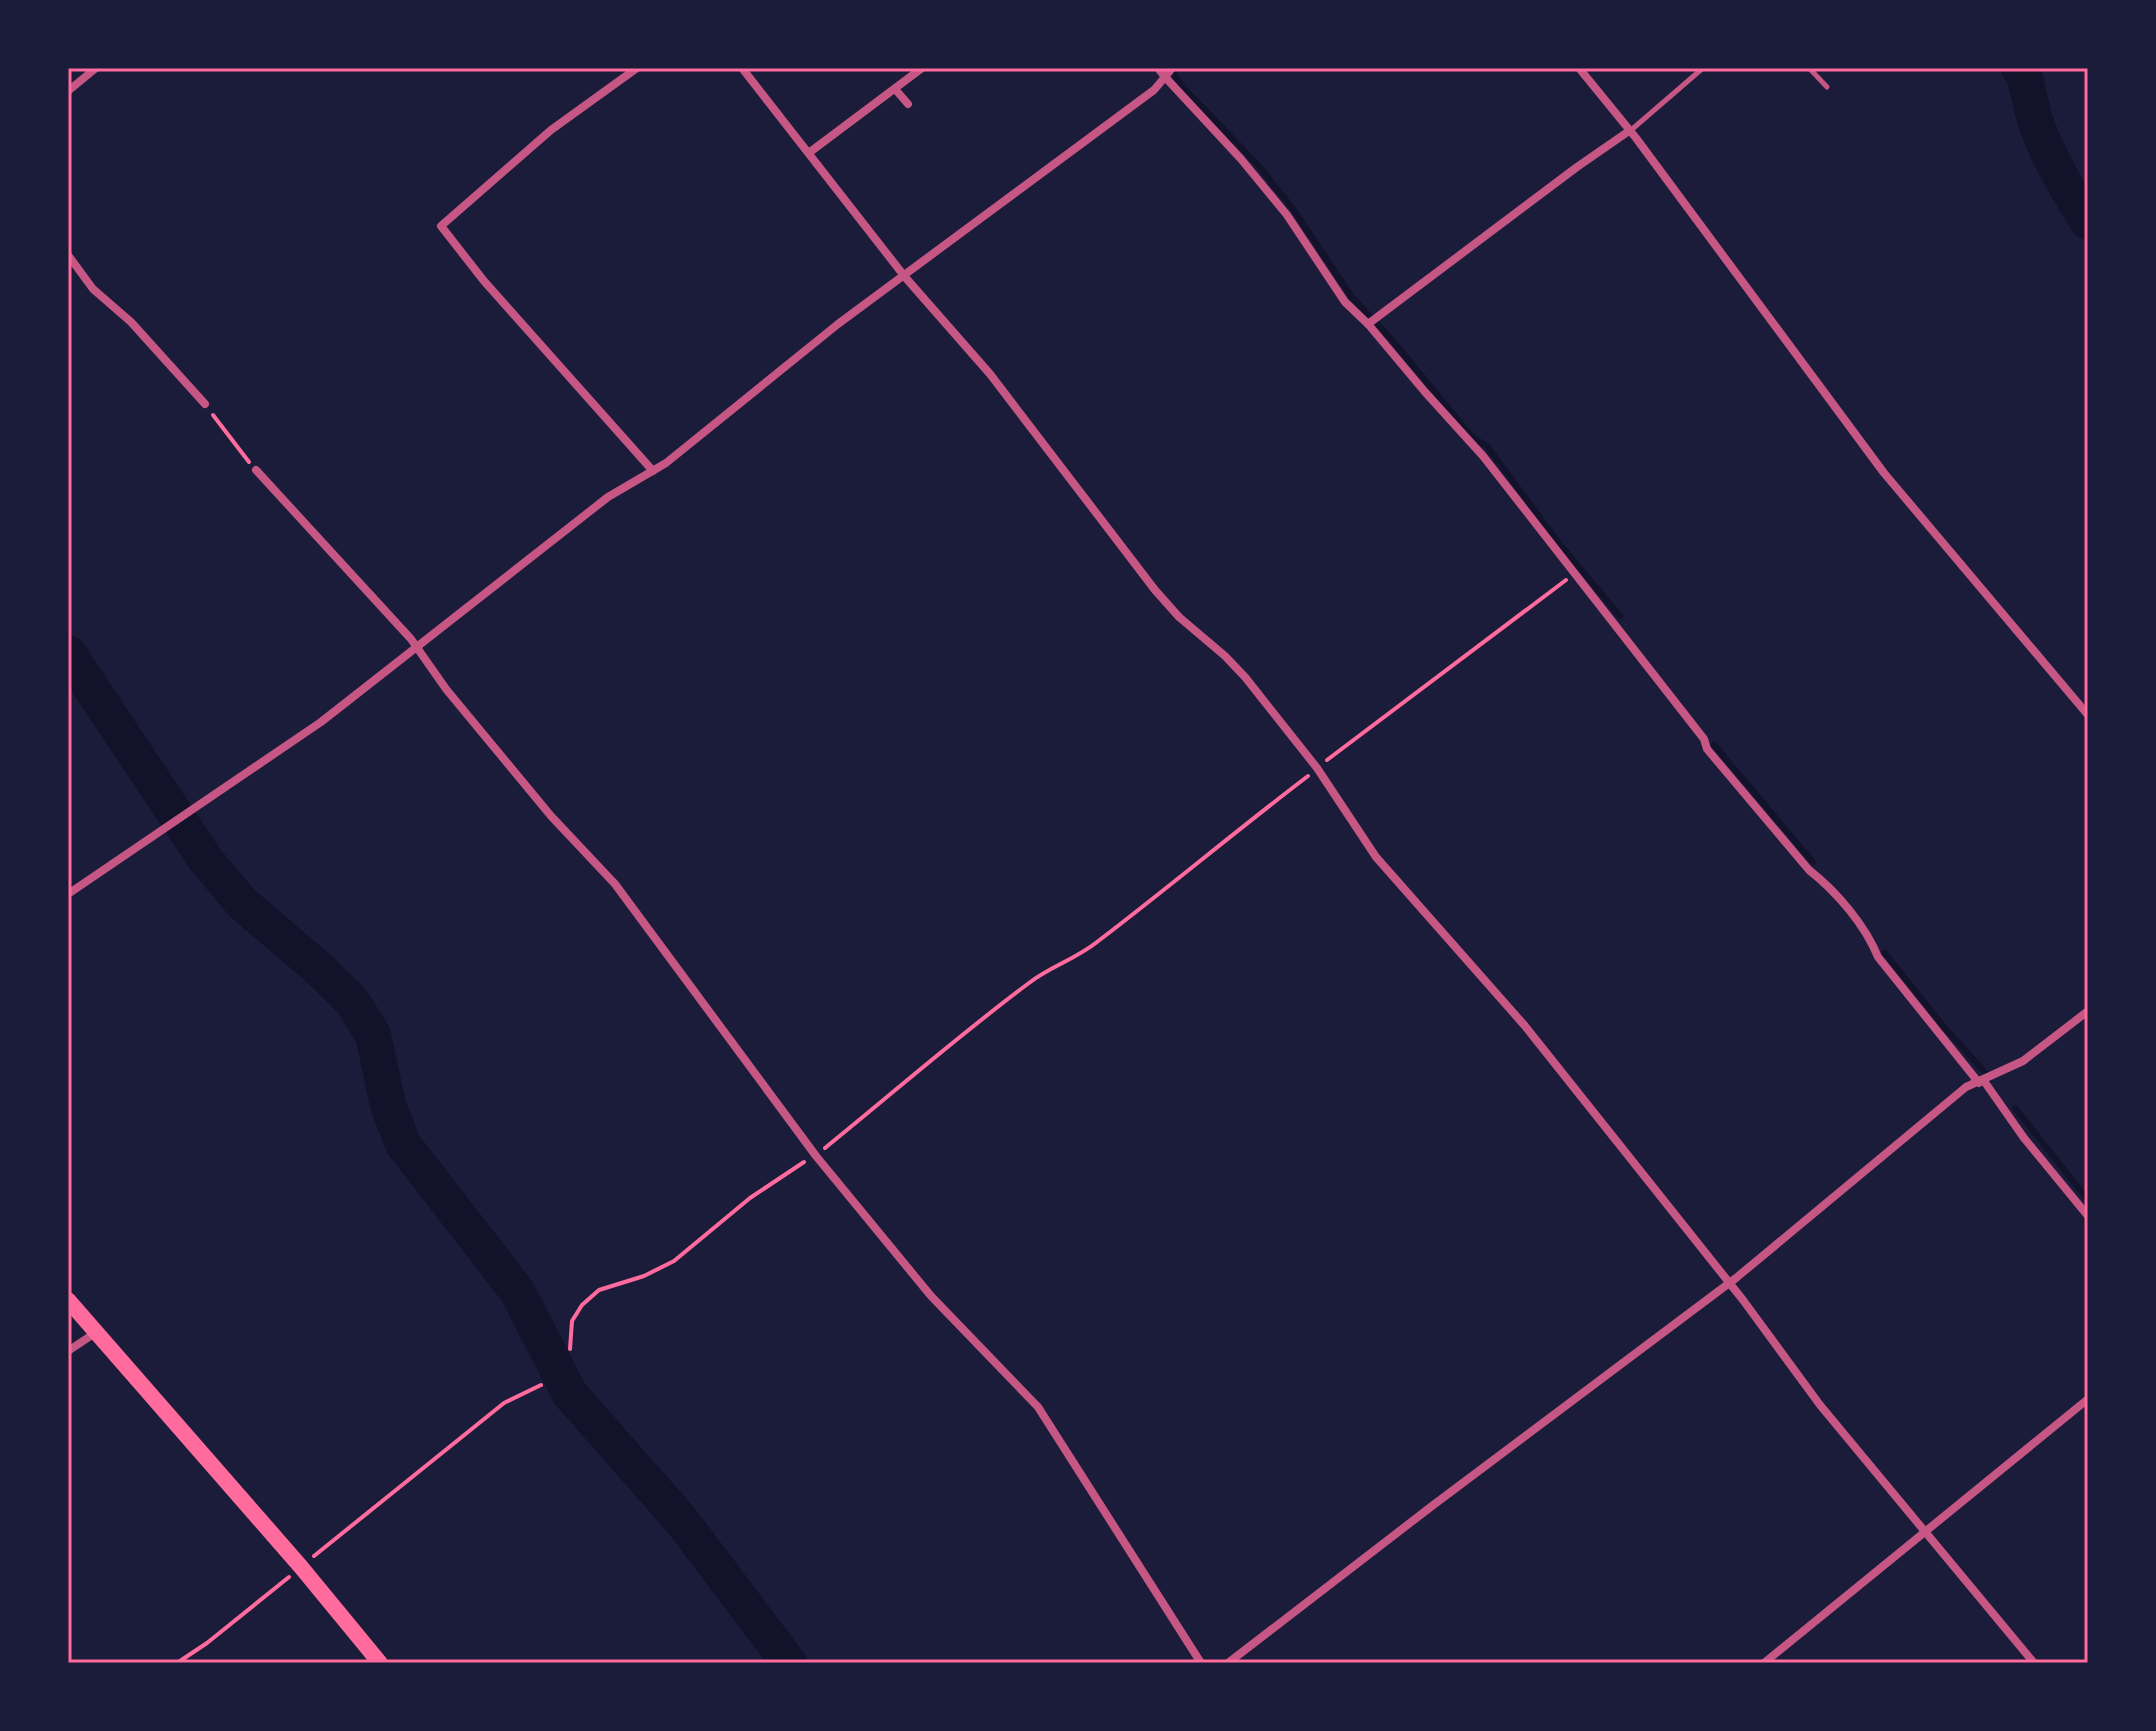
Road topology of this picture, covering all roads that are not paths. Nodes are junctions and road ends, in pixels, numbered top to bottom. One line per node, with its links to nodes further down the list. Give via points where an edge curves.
1 (96, 68): 12 (street)
2 (637, 68): 21 (street, via 551,130 441,226)
3 (742, 68): 15 (street)
4 (922, 68): 11 (street)
5 (1158, 68): 9 (street)
6 (1579, 68): 14 (street)
7 (1703, 68): 14 (lane)
8 (1809, 68): 10 (lane)
9 (1169, 72): 17 (street, via 1154,90); 18 (street, via 1287,215 1345,302)
10 (1827, 87)
11 (895, 89): 13 (street); 15 (street)
12 (68, 91)
13 (908, 104)
14 (1629, 131): 18 (street); 23 (street, via 1884,473)
15 (810, 152): 17 (street)
16 (68, 255): 19 (street, via 93,289 131,322)
17 (905, 277): 21 (street); 28 (street, via 990,374 1155,590 1245,677 1317,768 1376,857 1525,1026)
18 (1372, 321): 26 (street, via 1425,392 1483,456 1707,749 1824,882 1871,940 1878,957)
19 (205, 404)
20 (256, 470): 22 (street)
21 (653, 471): 22 (street, via 608,497)
22 (415, 647): 24 (street, via 321,722); 35 (street, via 551,816 615,884 816,1156 931,1296 1038,1407)
23 (2088, 715)
24 (68, 894)
25 (2088, 1011): 26 (street, via 2023,1061)
26 (1982, 1082): 27 (street); 28 (street, via 1966,1087)
27 (2088, 1216)
28 (1729, 1283): 33 (street); 36 (street)
29 (68, 1300): 30 (highway)
30 (95, 1333): 31 (street); 34 (highway)
31 (68, 1351)
32 (2088, 1399): 33 (street)
33 (1924, 1531): 37 (street); 38 (street)
34 (380, 1663)
35 (1201, 1663)
36 (1228, 1663)
37 (1764, 1663)
38 (2034, 1663)

